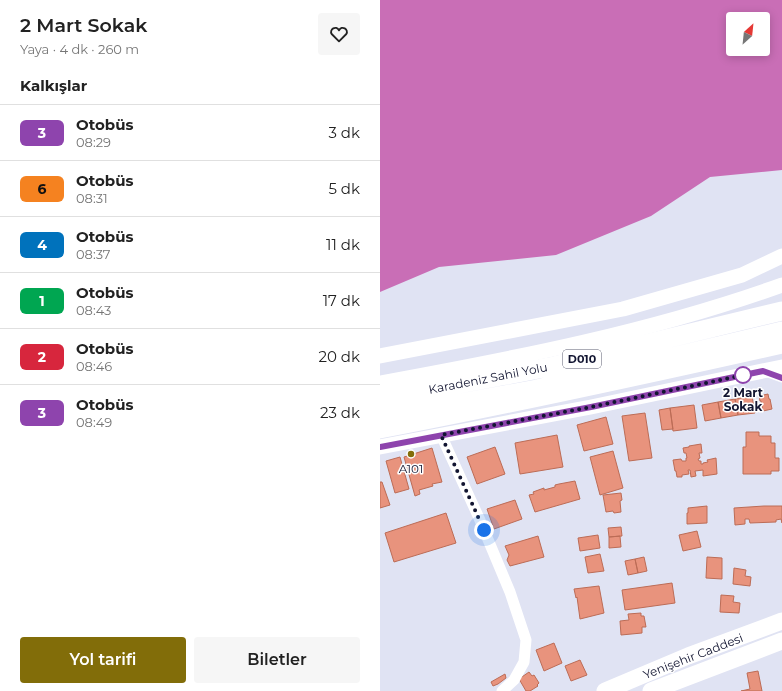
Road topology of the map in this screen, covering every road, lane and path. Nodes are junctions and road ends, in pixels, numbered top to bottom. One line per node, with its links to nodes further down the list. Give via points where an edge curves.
1 (782, 256): 6 (main road, via 742,274 623,309)
2 (782, 285): 10 (main road, via 712,309 611,337)
3 (782, 311): 11 (highway, Karadeniz Sahil Yolu / D010, via 554,366)
4 (782, 331): 12 (highway, Karadeniz Sahil Yolu, via 537,389)
5 (782, 346): 13 (main road, via 623,382)
6 (380, 356)
7 (782, 367): 8 (main road)
8 (763, 371): 9 (main road); 14 (main road)
9 (782, 378)
10 (380, 383)
11 (380, 399)
12 (380, 418)
13 (380, 431)
14 (441, 435): 15 (main road); 18 (street, via 508,586 526,640 524,662 514,680)
15 (380, 447)
16 (782, 621): 19 (main road, Yenişehir Caddesi)
17 (782, 641): 20 (main road, Yenişehir Caddesi)
18 (502, 691)
19 (604, 691)
20 (651, 691)

